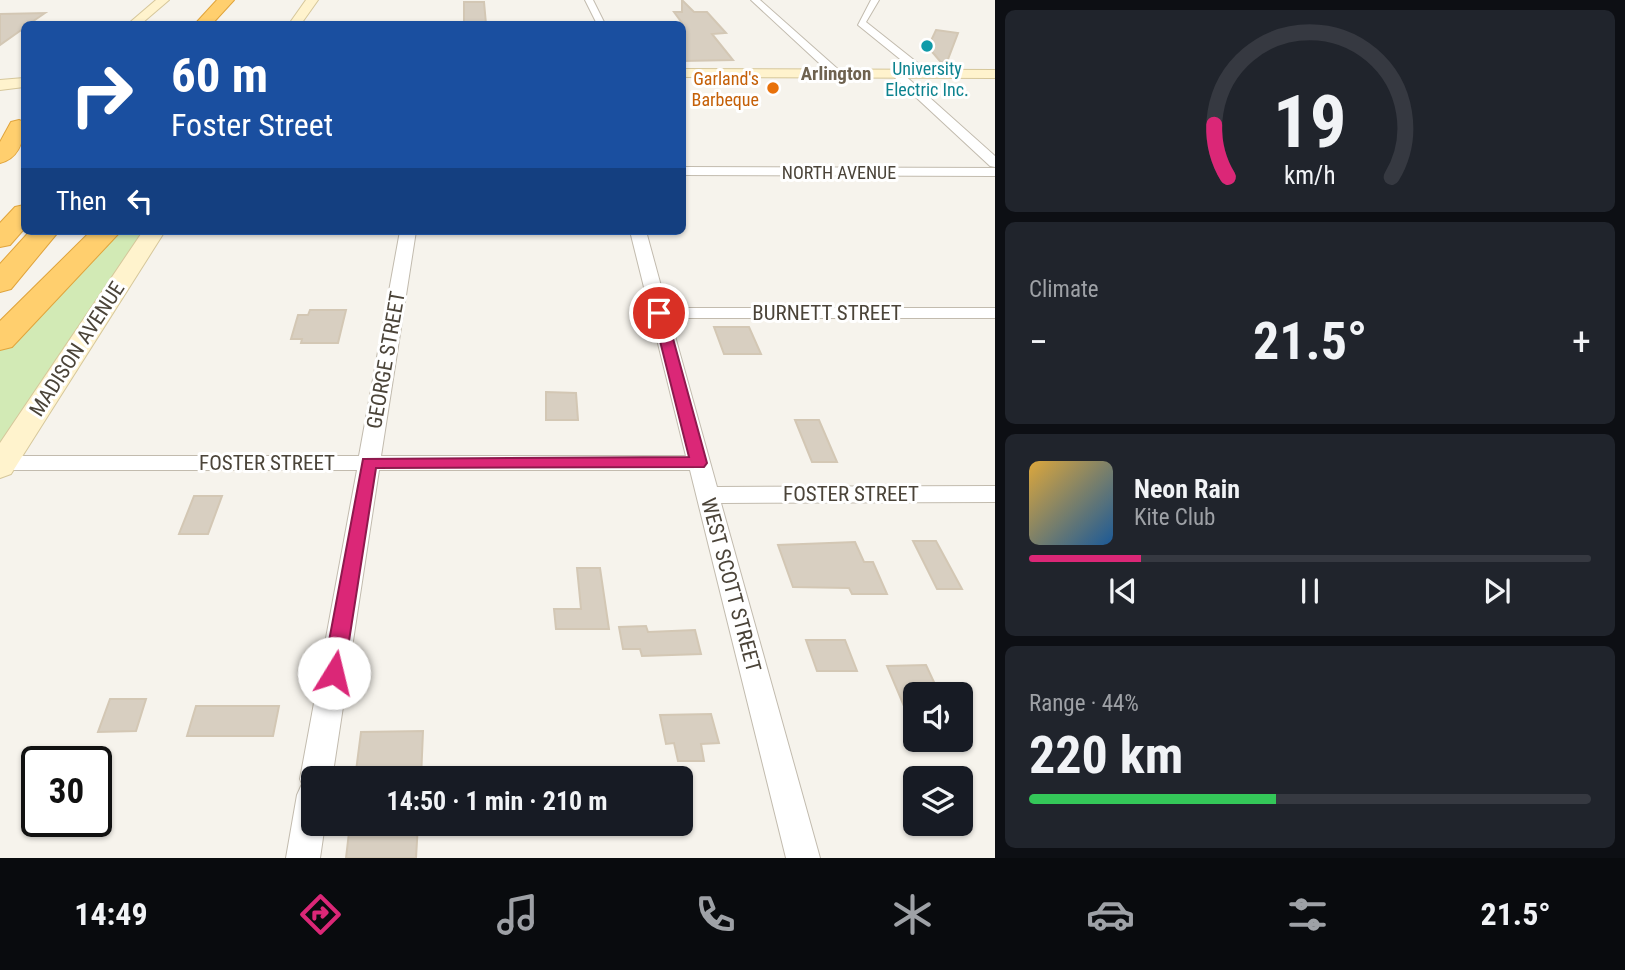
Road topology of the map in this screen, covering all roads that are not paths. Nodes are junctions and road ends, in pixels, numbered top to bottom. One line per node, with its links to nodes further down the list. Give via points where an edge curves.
1 (163, 0): 7 (main road)
2 (312, 0): 10 (main road)
3 (589, 0): 11 (street)
4 (755, 0): 13 (street)
5 (875, 0): 15 (street, via 861,23)
6 (233, 4): 8 (highway); 9 (highway)
7 (138, 21)
8 (208, 21)
9 (226, 21)
10 (297, 21)
11 (600, 21)
12 (686, 72): 13 (main road)
13 (836, 73): 14 (main road)
14 (897, 74): 15 (main road); 21 (street)
15 (925, 74): 16 (main road)
16 (995, 74)
17 (21, 83): 18 (main road)
18 (0, 85)
19 (14, 129): 20 (highway, via 13,141)
20 (0, 156)
21 (995, 163)
22 (686, 172): 23 (street, NORTH AVENUE)
23 (995, 172)
24 (21, 216): 30 (highway)
25 (42, 235): 31 (highway)
26 (103, 235): 34 (highway)
27 (151, 235): 37 (main road, MADISON AVENUE)
28 (407, 235): 35 (street, GEORGE STREET)
29 (639, 235): 32 (street, WEST SCOTT STREET)
30 (0, 239)
31 (0, 283)
32 (659, 313): 33 (street, BURNETT STREET); 36 (street, WEST SCOTT STREET)
33 (995, 313)
34 (0, 340)
35 (369, 463): 36 (street, FOSTER STREET); 37 (street, FOSTER STREET); 40 (street, GEORGE STREET)
36 (699, 463): 39 (street, WEST SCOTT STREET)
37 (1, 465)
38 (995, 494): 39 (street, FOSTER STREET)
39 (707, 495): 43 (street, WEST SCOTT STREET)
40 (318, 766)
41 (306, 836): 42 (street)
42 (303, 858)
43 (803, 858)

